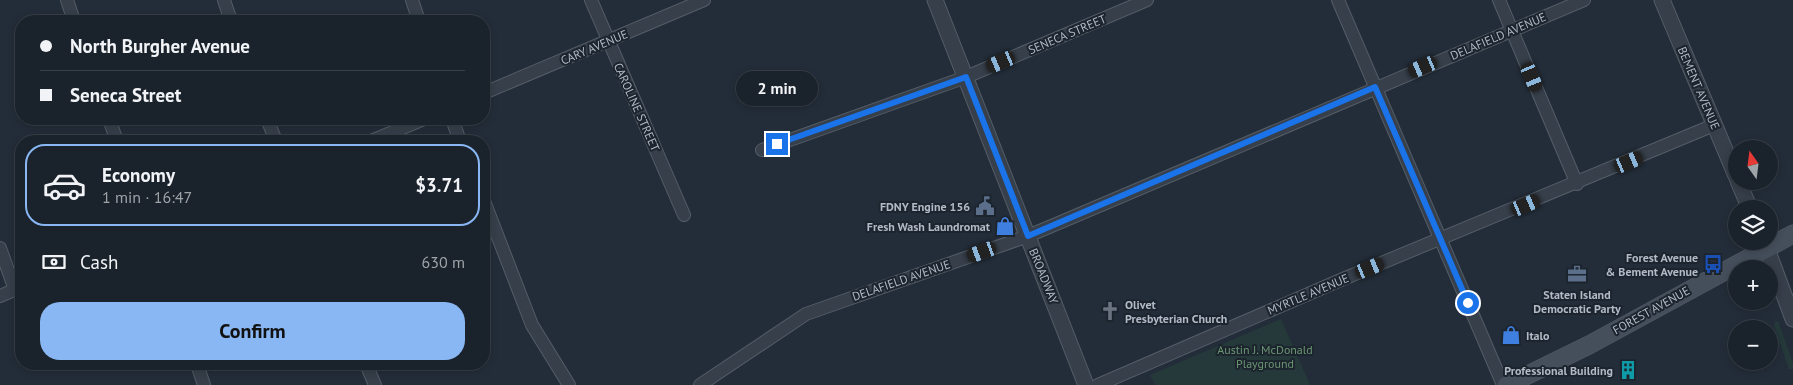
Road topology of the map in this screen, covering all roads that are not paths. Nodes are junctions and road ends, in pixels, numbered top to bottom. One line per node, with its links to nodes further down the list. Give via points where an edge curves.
1 (67, 0): 12 (street)
2 (224, 0): 13 (street)
3 (412, 0): 14 (street)
4 (591, 0): 16 (street, CAROLINE STREET)
5 (704, 0): 16 (street, CARY AVENUE)
6 (935, 0): 17 (street, BROADWAY)
7 (1147, 0): 17 (street, SENECA STREET)
8 (1338, 0): 18 (street)
9 (1499, 0): 15 (street)
10 (1584, 0): 15 (street, DELAFIELD AVENUE)
11 (1662, 0): 21 (street, BEMENT AVENUE)
12 (72, 15)
13 (229, 15)
14 (417, 15)
15 (1512, 30): 18 (street, DELAFIELD AVENUE); 25 (street)
16 (608, 41): 19 (street, CARY AVENUE); 26 (street, CAROLINE STREET)
17 (966, 77): 23 (street, SENECA STREET); 29 (street, BROADWAY)
18 (1375, 87): 29 (street, DELAFIELD AVENUE); 30 (street)
19 (490, 90)
20 (410, 125): 22 (street)
21 (1714, 125): 24 (street, BEMENT AVENUE); 25 (street, MYRTLE AVENUE)
22 (385, 135)
23 (762, 150)
24 (1728, 157)
25 (1577, 184): 30 (street, MYRTLE AVENUE)
26 (684, 214)
27 (490, 216): 43 (street, via 532,325)
28 (1793, 234): 31 (main road, FOREST AVENUE)
29 (1028, 236): 44 (street, DELAFIELD AVENUE, via 806,314); 45 (street, BROADWAY)
30 (1440, 239): 46 (street, MYRTLE AVENUE); 47 (street)
31 (1778, 239)
32 (0, 248): 35 (street)
33 (1754, 250): 48 (main road, FOREST AVENUE, via 1580,349)
34 (1767, 250): 38 (street)
35 (15, 281)
36 (15, 289): 37 (street)
37 (0, 296)
38 (1792, 315)
39 (199, 370): 41 (street)
40 (369, 370): 42 (street)
41 (204, 385)
42 (375, 385)
43 (569, 385)
44 (700, 385)
45 (1086, 385)
46 (1098, 385)
47 (1503, 385)
48 (1507, 385)

